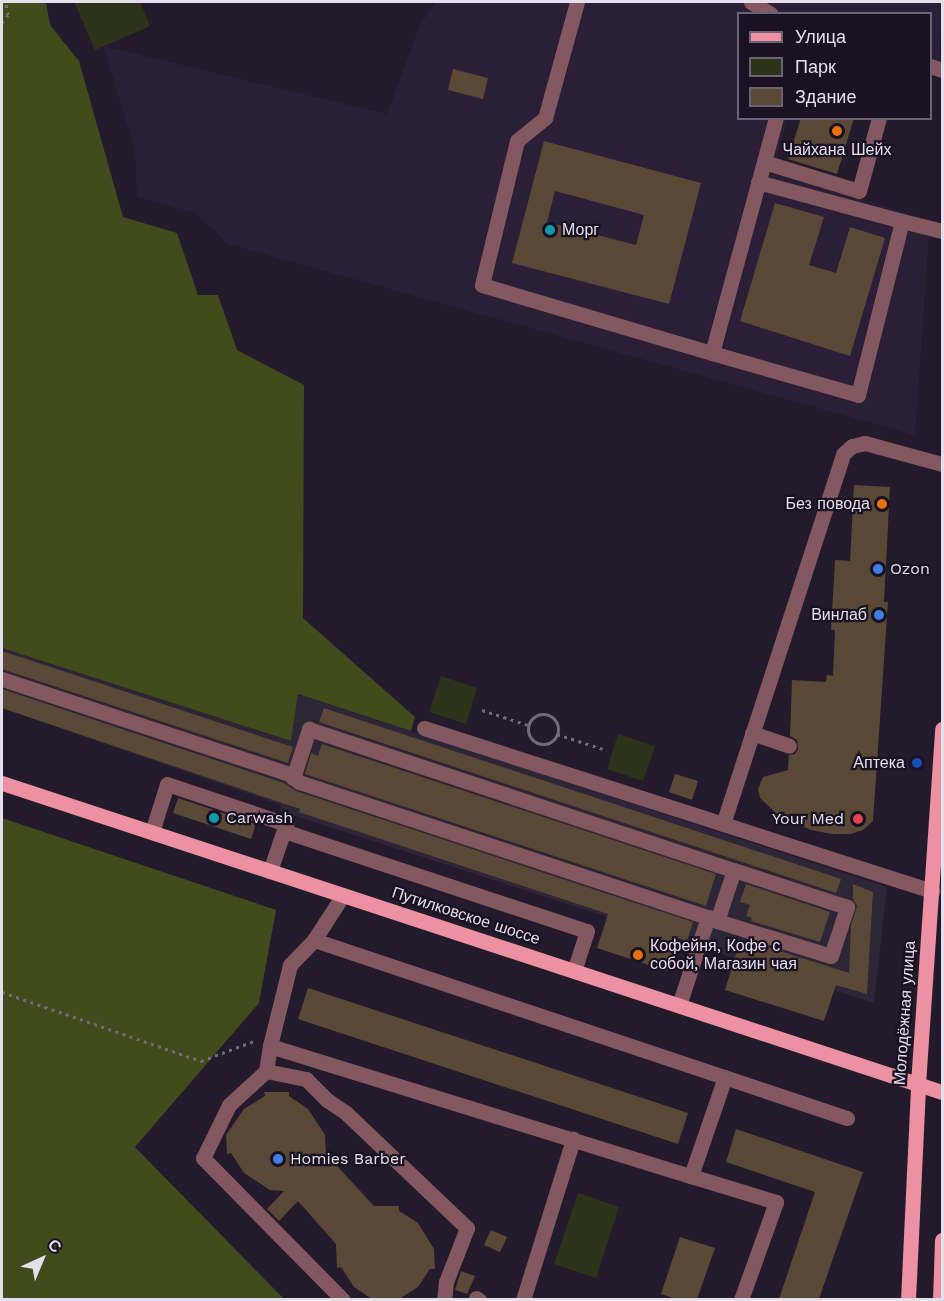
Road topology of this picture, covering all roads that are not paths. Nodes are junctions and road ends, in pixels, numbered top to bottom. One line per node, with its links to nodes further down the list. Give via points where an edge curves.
1 (577, 2): 10 (lane, via 545,118 517,141 482,285)
2 (750, 2): 3 (lane)
3 (768, 12)
4 (775, 120): 6 (lane)
5 (878, 120): 6 (lane, via 859,191)
6 (764, 162): 7 (lane)
7 (758, 182): 8 (lane); 10 (lane)
8 (903, 221): 9 (lane); 10 (lane, via 858,395)
9 (942, 231)
10 (712, 353)
11 (942, 464): 15 (lane, via 864,443 843,454)
12 (2, 680): 17 (lane)
13 (424, 728): 19 (lane)
14 (942, 729): 24 (main road, Молодёжная улица)
15 (753, 733): 16 (lane); 19 (lane)
16 (789, 746)
17 (293, 778): 22 (lane, via 309,729); 26 (lane)
18 (2, 783): 21 (main road, Путилковское шоссе)
19 (723, 824): 24 (lane)
20 (284, 831): 21 (lane, via 286,824 167,784); 23 (lane); 28 (lane, via 587,931)
21 (152, 832): 23 (main road, Путилковское шоссе)
22 (734, 870): 26 (lane); 26 (lane, via 847,908 831,956)
23 (270, 871): 25 (main road, Путилковское шоссе)
24 (932, 891): 33 (main road, Молодёжная улица)
25 (344, 895): 27 (lane); 28 (main road, Путилковское шоссе)
26 (713, 919): 29 (lane)
27 (314, 940): 30 (lane, via 290,965); 32 (lane)
28 (574, 971): 29 (main road, Путилковское шоссе)
29 (679, 1005): 33 (main road, Путилковское шоссе)
30 (270, 1046): 31 (lane); 36 (lane)
31 (266, 1071): 39 (lane, via 229,1105 203,1158); 40 (lane, via 306,1079 467,1228 446,1282)
32 (725, 1077): 35 (lane); 37 (lane)
33 (918, 1084): 34 (main road, Путилковское шоссе); 43 (main road, Молодёжная улица)
34 (942, 1092)
35 (847, 1118)
36 (573, 1139): 37 (lane); 41 (lane)
37 (691, 1176): 42 (lane, via 776,1202)
38 (942, 1240): 44 (main road)
39 (343, 1299)
40 (444, 1299)
41 (523, 1299)
42 (741, 1299)
43 (908, 1299)
44 (940, 1299)

